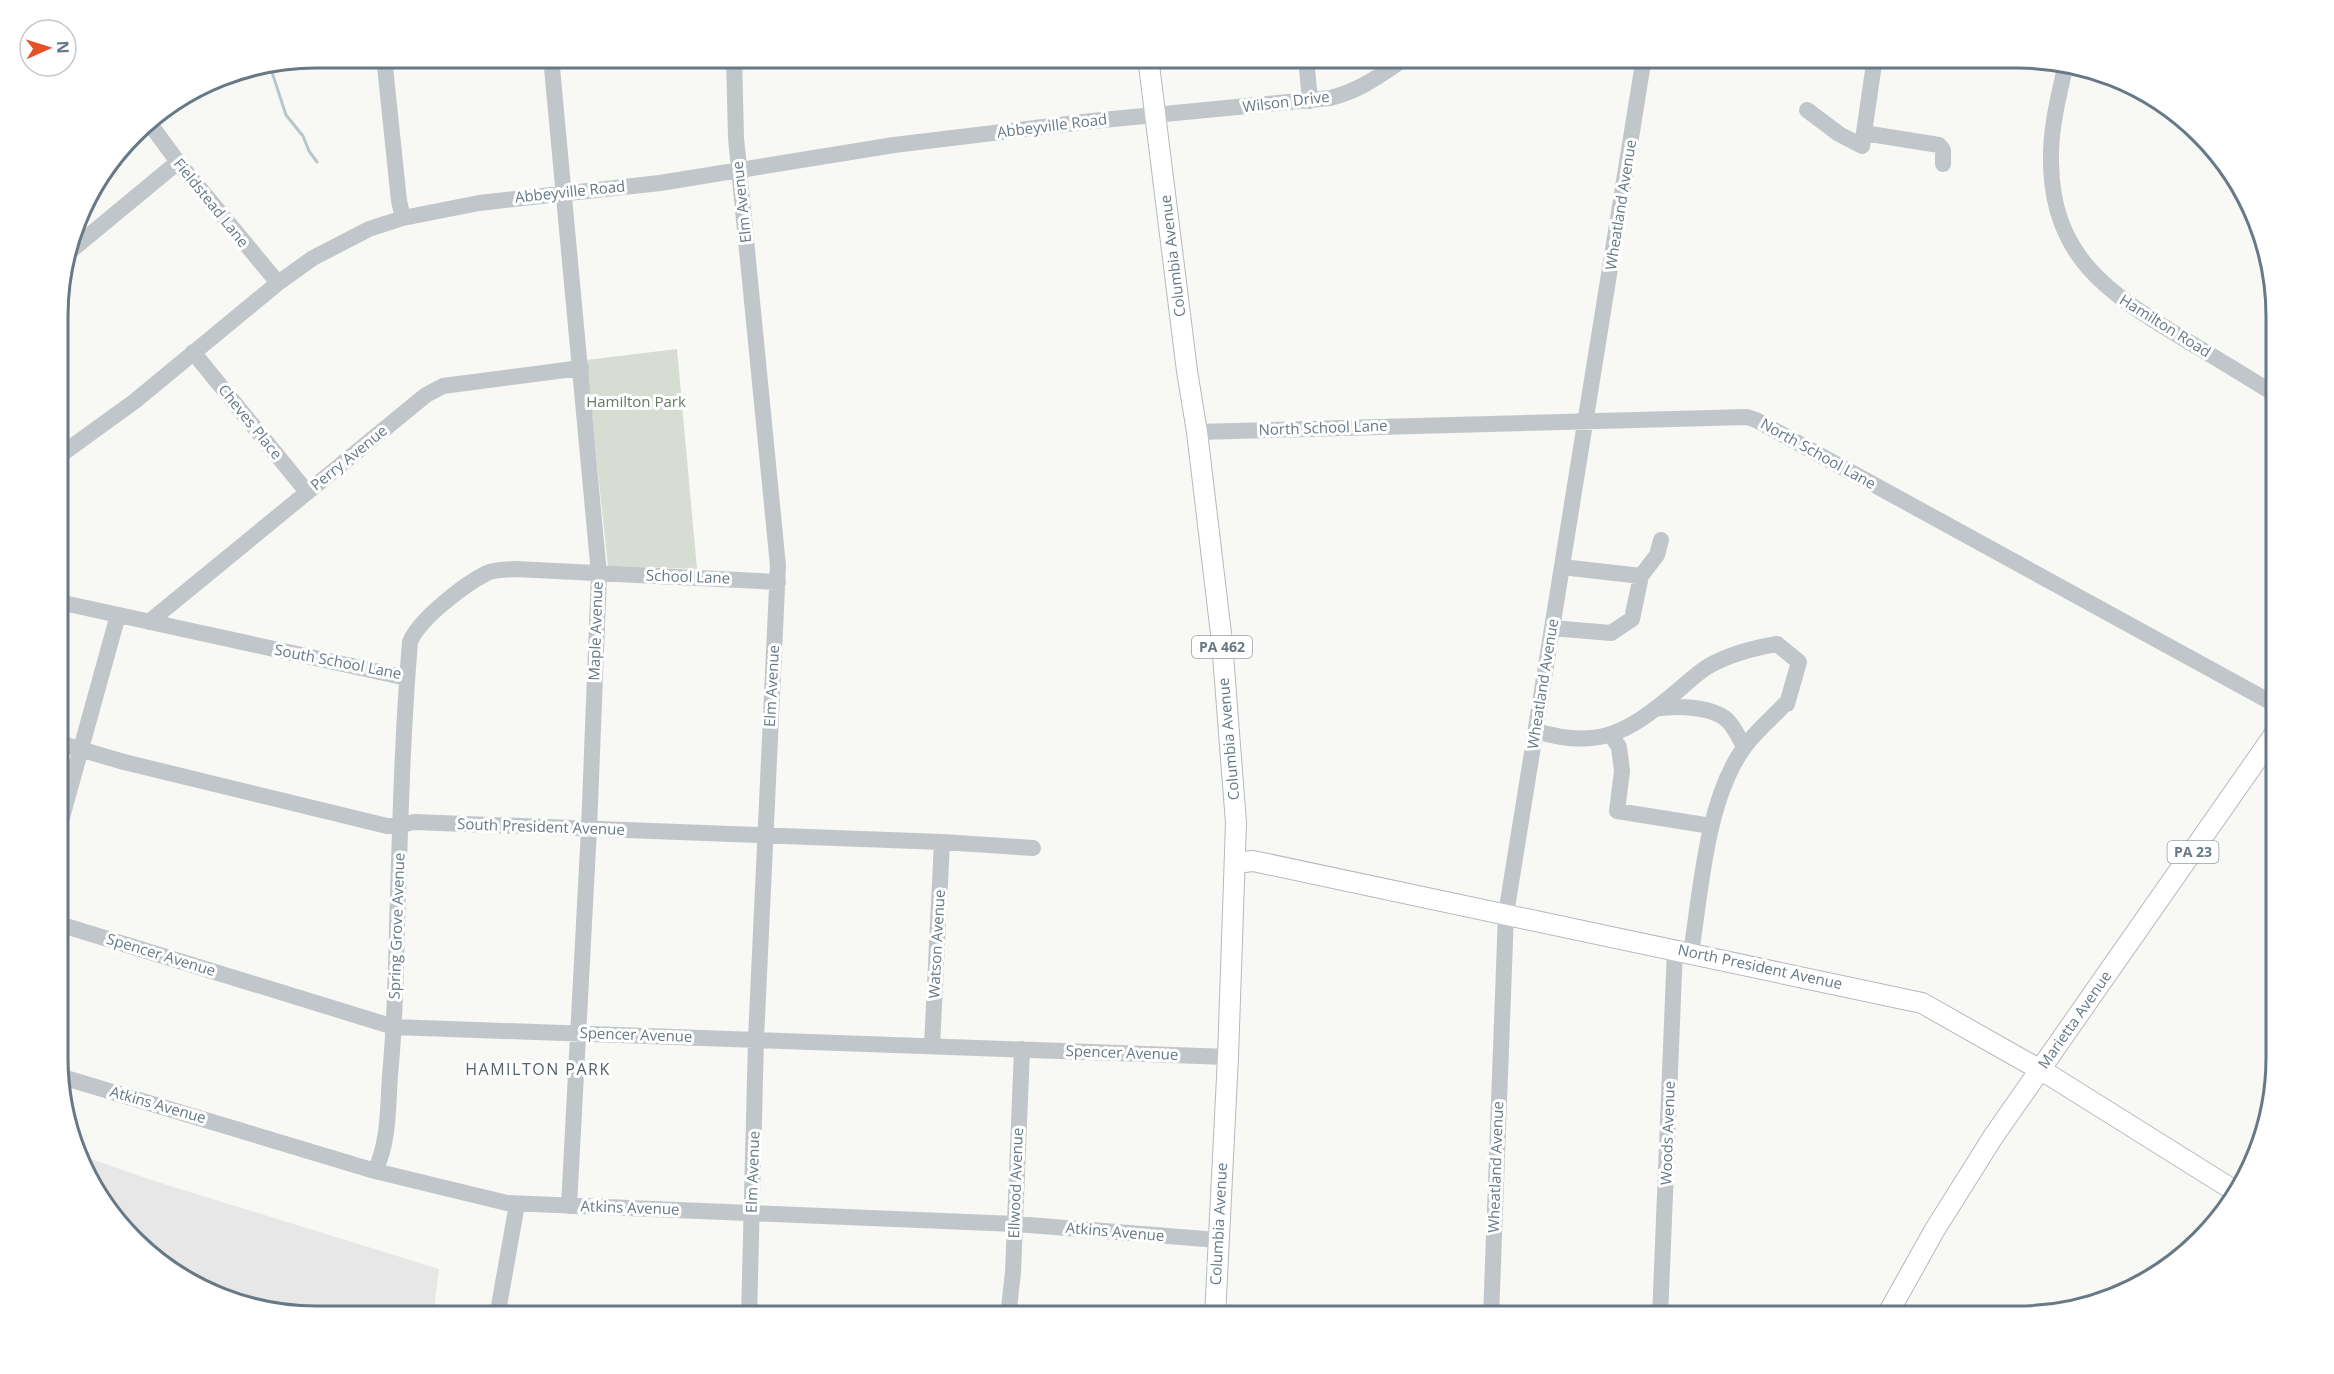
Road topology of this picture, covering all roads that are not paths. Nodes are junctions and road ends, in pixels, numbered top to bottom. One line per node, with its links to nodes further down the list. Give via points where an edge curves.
1 (385, 68): 19 (street)
2 (552, 68): 18 (street, Maple Avenue)
3 (734, 68): 17 (street, Elm Avenue)
4 (1149, 68): 12 (main road, Columbia Avenue / PA 462)
5 (1307, 68): 10 (street)
6 (1390, 68): 10 (street, Wilson Drive, via 1347,94)
7 (1642, 68): 25 (street, Wheatland Avenue)
8 (1873, 68): 14 (street)
9 (2064, 72): 24 (street, Hamilton Road, via 2052,135 2052,177 2060,218 2080,257 2108,289 2131,307)
10 (1310, 101): 12 (street, Wilson Drive)
11 (1807, 110): 14 (street, via 1862,146)
12 (1156, 116): 17 (street, Abbeyville Road, via 894,145); 26 (main road, Columbia Avenue / PA 462)
13 (153, 128): 15 (street, Fieldstead Lane)
14 (1864, 133): 16 (street, via 1939,145)
15 (177, 162): 20 (street); 21 (street, Fieldstead Lane)
16 (1943, 164)
17 (739, 170): 18 (street, Abbeyville Road); 33 (street, Elm Avenue)
18 (564, 194): 19 (street, Abbeyville Road, via 479,203); 23 (street, Maple Avenue)
19 (403, 218): 21 (street, Abbeyville Road, via 341,242)
20 (78, 245)
21 (278, 283): 22 (street, Abbeyville Road)
22 (193, 352): 27 (street, Abbeyville Road); 28 (street, Cheves Place)
23 (581, 368): 28 (street, Perry Avenue, via 443,386 426,395); 31 (street, Maple Avenue)
24 (2266, 389)
25 (1586, 421): 26 (street, North School Lane); 30 (street, Wheatland Avenue); 39 (street, North School Lane, via 1738,416 1756,420)
26 (1197, 432): 54 (main road, Columbia Avenue / PA 462, via 1222,642 1233,769)
27 (68, 449)
28 (307, 492): 36 (street, Perry Avenue)
29 (1661, 540): 32 (street, via 1657,555)
30 (1562, 567): 32 (street); 37 (street, Wheatland Avenue)
31 (598, 574): 33 (street, School Lane); 38 (street, South School Lane, via 515,569 488,573 432,612 418,627 410,642); 50 (street, Maple Avenue)
32 (1641, 576): 37 (street, via 1632,619 1611,633)
33 (778, 582): 51 (street, Elm Avenue)
34 (68, 604): 35 (street, South School Lane)
35 (118, 615): 36 (street, South School Lane); 46 (street)
36 (149, 622): 38 (street, South School Lane)
37 (1552, 628): 41 (street, Wheatland Avenue)
38 (407, 678): 48 (street, Spring Grove Avenue)
39 (2266, 700)
40 (1653, 709): 42 (street); 45 (street, via 1700,708 1728,720); 45 (street, Woods Avenue, via 1707,667 1748,649 1777,644 1799,662 1787,704)
41 (1536, 731): 42 (street, via 1576,739); 55 (street, Wheatland Avenue)
42 (1611, 735): 49 (street, via 1619,747 1622,771 1617,811)
43 (68, 746): 46 (street, South President Avenue)
44 (2266, 746): 64 (main road, Marietta Avenue / PA 23)
45 (1744, 747): 49 (street, Woods Avenue)
46 (82, 750): 47 (street); 48 (street, South President Avenue, via 387,826)
47 (68, 797)
48 (401, 825): 50 (street, South President Avenue, via 414,822); 58 (street, Spring Grove Avenue)
49 (1711, 826): 57 (street, Woods Avenue)
50 (589, 829): 51 (street, South President Avenue); 59 (street, Maple Avenue)
51 (765, 835): 52 (street, South President Avenue); 60 (street, Elm Avenue)
52 (942, 842): 53 (street, South President Avenue); 61 (street, Watson Avenue)
53 (1033, 848)
54 (1235, 863): 55 (main road, North President Avenue, via 1253,861); 63 (main road, Columbia Avenue / PA 462)
55 (1506, 914): 57 (main road, North President Avenue); 77 (street, Wheatland Avenue)
56 (68, 927): 58 (street, Spencer Avenue)
57 (1683, 951): 64 (main road, North President Avenue, via 1910,999 1941,1012); 78 (street, Woods Avenue)
58 (394, 1027): 59 (street, Spencer Avenue); 66 (street, Spring Grove Avenue, via 387,1138)
59 (577, 1033): 60 (street, Spencer Avenue); 69 (street, Maple Avenue)
60 (756, 1039): 61 (street, Spencer Avenue); 70 (street, Elm Avenue)
61 (932, 1046): 62 (street, Spencer Avenue)
62 (1022, 1049): 63 (street, Spencer Avenue); 71 (street, Ellwood Avenue)
63 (1228, 1057): 72 (main road, Columbia Avenue / PA 462)
64 (2040, 1070): 67 (main road, North President Avenue); 79 (main road, Marietta Avenue / PA 23, via 1968,1177)
65 (68, 1079): 66 (street, Atkins Avenue)
66 (375, 1171): 68 (street, Atkins Avenue)
67 (2230, 1188)
68 (517, 1204): 69 (street, Atkins Avenue); 73 (street)
69 (569, 1206): 70 (street, Atkins Avenue)
70 (751, 1213): 71 (street, Atkins Avenue); 74 (street, Elm Avenue)
71 (1015, 1224): 72 (street, Atkins Avenue); 75 (street, Ellwood Avenue)
72 (1218, 1240): 76 (main road, Columbia Avenue / PA 462)
73 (499, 1306)
74 (750, 1306)
75 (1009, 1306)
76 (1215, 1306)
77 (1491, 1306)
78 (1661, 1306)
79 (1892, 1306)

